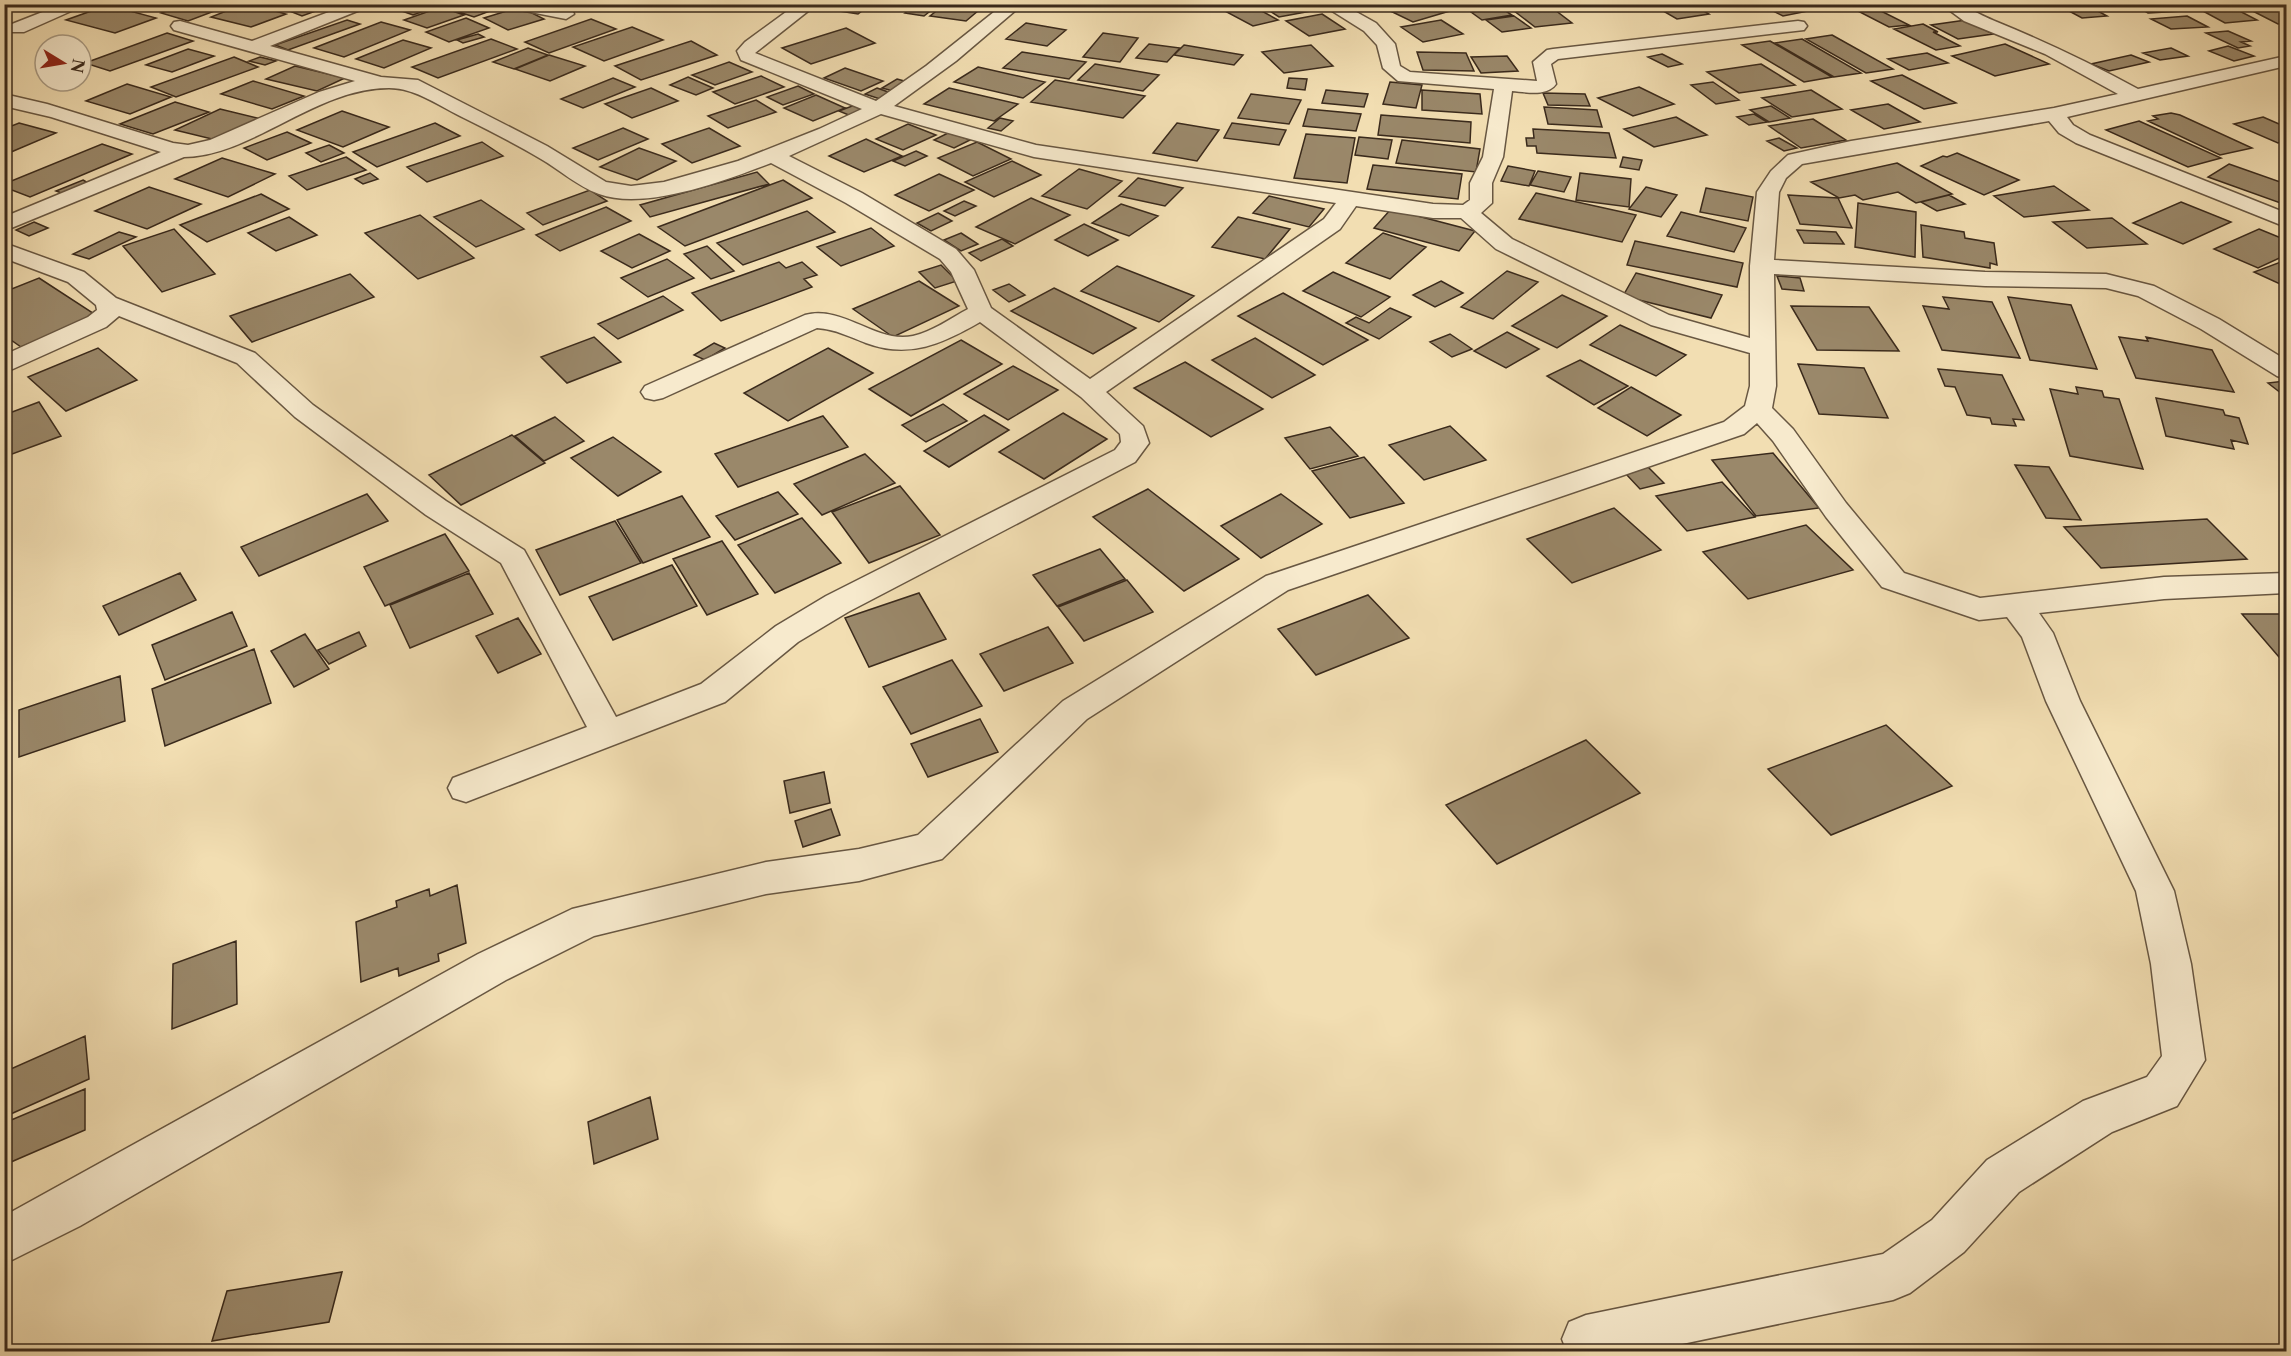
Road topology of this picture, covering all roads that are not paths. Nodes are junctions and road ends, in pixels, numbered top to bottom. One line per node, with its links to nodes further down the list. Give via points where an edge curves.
1 (79, 4): 11 (street)
2 (367, 4): 12 (street)
3 (516, 4): 8 (street)
4 (809, 4): 18 (street, via 745,53)
5 (1015, 4): 18 (street, via 918,82)
6 (1329, 4): 15 (street, via 1370,27 1386,44 1392,68 1405,77)
7 (1949, 4): 16 (street, via 1970,17 2051,50)
8 (566, 14)
9 (180, 26): 12 (street)
10 (1798, 26): 15 (street, via 1553,54 1542,62 1548,79 1544,86)
11 (9, 27)
12 (254, 46): 14 (street)
13 (2286, 61): 16 (street)
14 (374, 81): 20 (street, via 348,88 217,144); 21 (street, via 411,84 540,150 608,190 653,191)
15 (1504, 84): 23 (street, via 1492,157 1481,183 1481,203)
16 (2137, 96): 19 (street)
17 (4, 100): 20 (street, via 52,110)
18 (878, 107): 21 (street); 22 (street, via 1034,151 1287,191)
19 (2054, 114): 24 (street, via 2066,129 2083,139); 27 (street, via 1795,159 1778,175 1768,192)
20 (181, 151): 25 (street)
21 (771, 155): 29 (street, via 948,254 962,270)
22 (1349, 197): 23 (street, via 1433,212); 33 (street, via 1332,224)
23 (1467, 213): 30 (street, via 1504,244 1660,320)
24 (2286, 220)
25 (4, 225)
26 (4, 250): 28 (street, via 76,277)
27 (1762, 266): 30 (street); 32 (street, via 1985,279 2106,280 2146,291 2210,324)
28 (108, 303): 31 (street, via 109,312 97,322); 38 (street, via 246,358 304,411 436,508 513,557)
29 (981, 312): 33 (street); 34 (street, via 906,345 839,322 814,320)
30 (1762, 349): 35 (street, via 1763,386)
31 (4, 365)
32 (2286, 371)
33 (1090, 391): 38 (street, via 1133,432 1135,443 1125,456 837,604 787,634 714,693)
34 (654, 392)
35 (1758, 409): 37 (street, via 1783,435 1836,510 1893,580 1979,609); 40 (street, via 1734,428 1277,583 1075,710 928,848 859,865 766,878 586,921 492,967)
36 (2286, 583): 37 (street, via 2164,588)
37 (2015, 605): 41 (street, via 2037,633 2063,701 2155,891 2171,964 2184,1060 2162,1092 2098,1116 2003,1176 1948,1236 1893,1275)
38 (608, 734): 39 (street)
39 (466, 788)
40 (4, 1241)
41 (1586, 1339)

